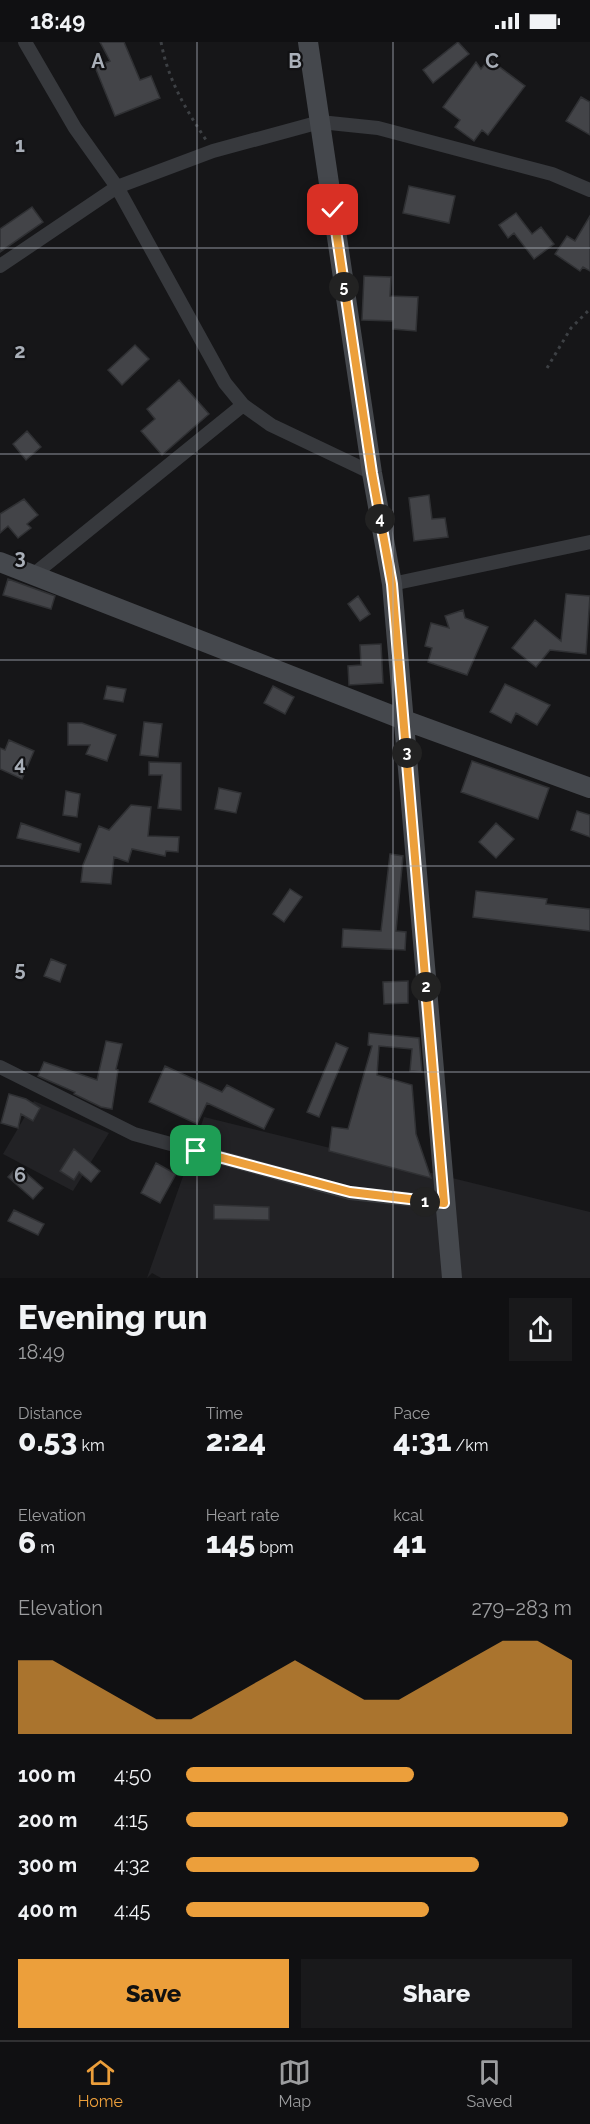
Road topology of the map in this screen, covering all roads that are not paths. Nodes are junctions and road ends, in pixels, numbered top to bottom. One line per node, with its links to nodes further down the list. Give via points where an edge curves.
1 (25, 42): 4 (street, via 75,128)
2 (308, 42): 3 (main road)
3 (320, 122): 4 (street, via 213,151); 5 (street, via 378,128 552,174); 8 (main road)
4 (117, 187): 6 (street); 7 (street, via 225,383)
5 (590, 190)
6 (0, 266)
7 (243, 405): 8 (street, via 271,425); 11 (street)
8 (372, 473): 12 (main road)
9 (590, 542): 12 (street)
10 (0, 562): 11 (main road)
11 (33, 574): 13 (main road)
12 (392, 584): 13 (main road)
13 (404, 720): 14 (main road); 16 (main road)
14 (590, 788)
15 (0, 1068): 16 (street, via 134,1134 350,1192)
16 (444, 1203): 17 (main road)
17 (452, 1278)

